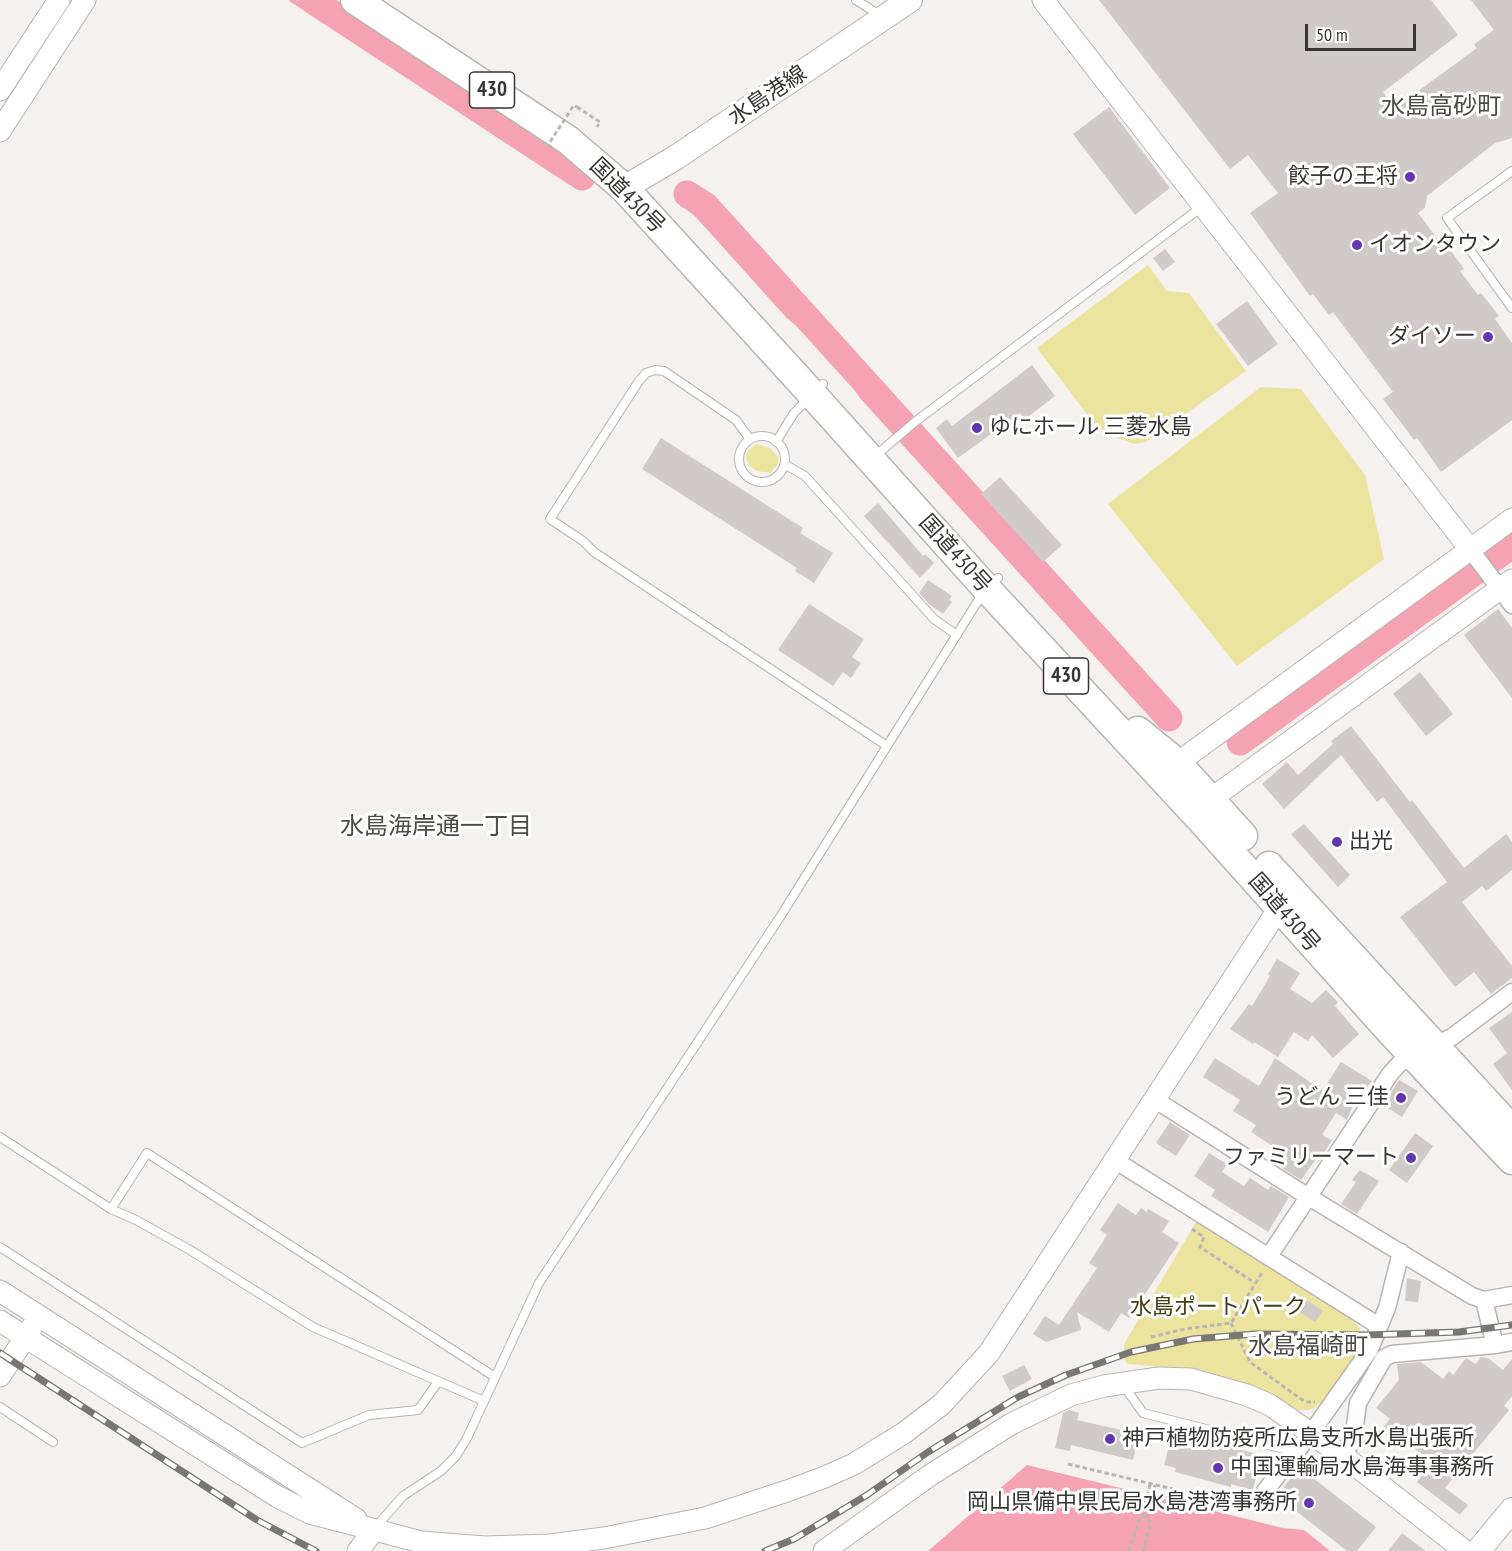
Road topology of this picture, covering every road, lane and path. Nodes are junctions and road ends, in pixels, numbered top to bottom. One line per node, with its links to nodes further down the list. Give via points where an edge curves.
1 (59, 0): 9 (street)
2 (85, 0): 11 (street)
3 (355, 0): 14 (highway, 国道430号 / 430)
4 (382, 0): 14 (highway, 国道430号 / 430, via 608,150)
5 (856, 0): 8 (lane)
6 (910, 0): 8 (main road, 水島港線)
7 (1043, 0): 15 (street)
8 (884, 18): 14 (main road, 水島港線)
9 (0, 90)
10 (597, 127): 12 (path, bridge, via 600,122 574,105 548,146)
11 (0, 131)
12 (551, 147)
13 (1512, 171): 16 (lane, via 1447,218)
14 (631, 184): 17 (highway, 国道430号 / 430)
15 (1203, 206): 20 (lane); 23 (street)
16 (1512, 308)
17 (818, 389): 19 (lane, via 794,412); 20 (highway, 国道430号 / 430)
18 (749, 438): 19 (lane, via 765,435); 21 (lane, via 738,457 743,472 759,482 773,480); 27 (lane, via 736,420 664,372 655,370 639,381 550,519)
19 (776, 442): 21 (lane, via 784,451)
20 (882, 450): 24 (highway, 国道430号 / 430)
21 (786, 465): 26 (lane, via 805,476 934,619)
22 (1512, 519): 23 (street)
23 (1474, 555): 25 (street); 28 (street)
24 (992, 583): 26 (lane); 28 (highway, 国道430号 / 430, via 1140,733)
25 (1504, 588): 29 (street)
26 (957, 635): 27 (lane)
27 (887, 746): 58 (lane, via 780,917 539,1283)
28 (1168, 770): 29 (highway, 国道430号 / 430)
29 (1202, 806): 30 (highway, 国道430号 / 430)
30 (1285, 899): 32 (highway, 国道430号 / 430); 33 (street)
31 (1512, 992): 32 (street, via 1461,1030)
32 (1424, 1051): 34 (highway, 国道430号 / 430); 36 (highway, 国道430号 / 430); 38 (street, via 1399,1064 1390,1074)
33 (1154, 1099): 37 (street); 38 (street)
34 (1512, 1130)
35 (0, 1137): 39 (lane)
36 (1512, 1160)
37 (1116, 1161): 43 (street); 74 (street, via 989,1353 926,1417 854,1464 705,1518 604,1538 485,1547 421,1542)
38 (1308, 1196): 42 (street); 43 (street)
39 (111, 1209): 58 (lane, via 147,1153); 59 (lane, via 190,1250 313,1327)
40 (1192, 1229): 45 (path, via 1204,1237 1200,1247)
41 (0, 1247): 59 (lane, via 302,1443 369,1415 418,1410)
42 (1401, 1252): 48 (street); 52 (street)
43 (1269, 1256): 52 (street)
44 (1262, 1273): 45 (path)
45 (1256, 1283): 51 (path)
46 (0, 1291): 49 (street)
47 (1512, 1295): 48 (street)
48 (1484, 1300): 56 (street)
49 (39, 1317): 54 (street); 74 (street)
50 (0, 1321): 54 (street)
51 (1231, 1323): 53 (path); 62 (path, via 1250,1362 1259,1370 1306,1402)
52 (1379, 1326): 64 (street, via 1369,1351)
53 (1151, 1337)
54 (26, 1338): 57 (street); 74 (street, via 278,1497 310,1513)
55 (1512, 1342): 56 (street)
56 (1495, 1345): 67 (street, via 1392,1354 1384,1358 1358,1404 1353,1441)
57 (0, 1376)
58 (495, 1377): 61 (lane)
59 (438, 1382): 61 (lane)
60 (1122, 1383): 64 (street, via 1159,1378 1222,1387 1270,1405); 66 (lane, via 1143,1413); 76 (street, via 1071,1395 1011,1424 929,1476)
61 (484, 1401): 74 (lane, via 456,1456 403,1496)
62 (1322, 1402)
63 (0, 1407): 65 (lane)
64 (1311, 1433): 66 (street); 67 (street)
65 (53, 1442)
66 (1296, 1452): 71 (street)
67 (1342, 1455): 79 (street)
68 (1068, 1464): 69 (path)
69 (1150, 1484): 70 (path); 77 (path)
70 (1155, 1485): 72 (path); 78 (path)
71 (1265, 1491)
72 (1253, 1508)
73 (1512, 1510): 80 (main road)
74 (374, 1530): 75 (street)
75 (358, 1551)
76 (824, 1551)
77 (1130, 1551)
78 (1143, 1551)
79 (1466, 1551)
80 (1478, 1551)

